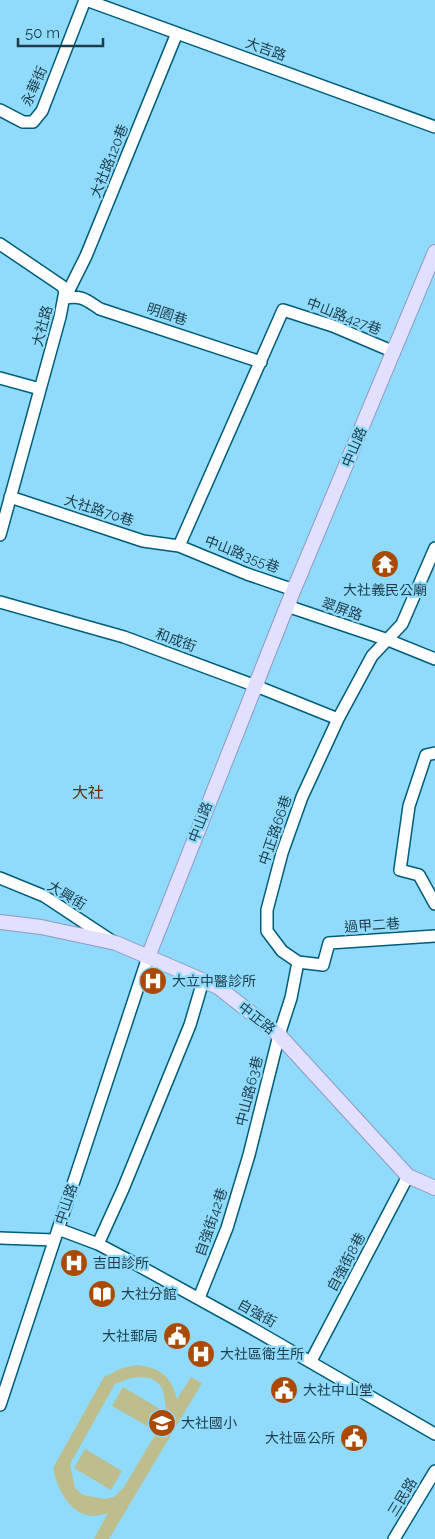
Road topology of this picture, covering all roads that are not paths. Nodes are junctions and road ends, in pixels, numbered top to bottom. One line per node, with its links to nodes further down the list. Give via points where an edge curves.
1 (86, 0): 2 (street, 大吉路); 3 (street, 永華街, via 42,110 32,122 22,122)
2 (177, 33): 4 (street, 大吉路); 7 (street, 大社路120巷, via 86,256)
3 (0, 110)
4 (435, 127)
5 (0, 244): 7 (street, 大社路, via 62,286)
6 (435, 252): 8 (main road, 中山路)
7 (65, 298): 9 (street, 明園巷, via 83,298 100,309); 11 (street, 大社路)
8 (394, 352): 9 (street, 中山路427巷, via 333,326 283,310); 17 (main road, 中山路)
9 (261, 362): 15 (street)
10 (0, 378): 11 (street)
11 (40, 389): 12 (street, 大社路)
12 (10, 497): 13 (street, 大社路); 15 (street, 大社路70巷, via 143,541)
13 (3, 514): 14 (street, 大社路)
14 (0, 535)
15 (179, 546): 17 (street, 中山路355巷)
16 (435, 548): 20 (street, via 402,624)
17 (294, 590): 19 (main road, 中山路)
18 (0, 602): 22 (street, 和成街, via 124,637)
19 (287, 606): 20 (street, 翠屏路); 22 (main road, 中山路)
20 (388, 640): 21 (street, 翠屏路); 23 (street, 中正路66巷, via 372,656)
21 (435, 658)
22 (256, 686): 23 (street, 和成街); 30 (main road, 中山路)
23 (338, 719): 31 (street, 中正路66巷, via 302,797 266,910 267,931 282,951)
24 (435, 753): 26 (street, via 426,755 409,806 400,870 419,875)
25 (0, 878): 29 (street, 大興街, via 44,896)
26 (435, 904)
27 (0, 922): 29 (main road, 中正路)
28 (435, 936): 31 (street, 過甲二巷, via 329,943 323,965)
29 (116, 943): 30 (main road, 中正路)
30 (148, 956): 32 (main road, 中正路); 37 (street, 中山路)
31 (298, 962): 33 (street)
32 (203, 981): 33 (main road, 中正路, via 218,987); 39 (street, via 190,1025)
33 (279, 1035): 34 (street, 中山路63巷); 35 (main road, 中正路)
34 (248, 1155): 40 (street, 自強街42巷, via 228,1228)
35 (408, 1176): 36 (main road, 中正路); 41 (street, 自強街8巷)
36 (435, 1188)
37 (56, 1235): 38 (street, 自強街); 39 (street, 自強街); 42 (street, 中山路)
38 (0, 1238)
39 (98, 1244): 40 (street, 自強街)
40 (199, 1298): 41 (street, 自強街)
41 (311, 1362): 43 (street, 自強街)
42 (0, 1405)
43 (435, 1434)
44 (435, 1471): 45 (street, 三民路)
45 (394, 1539)

